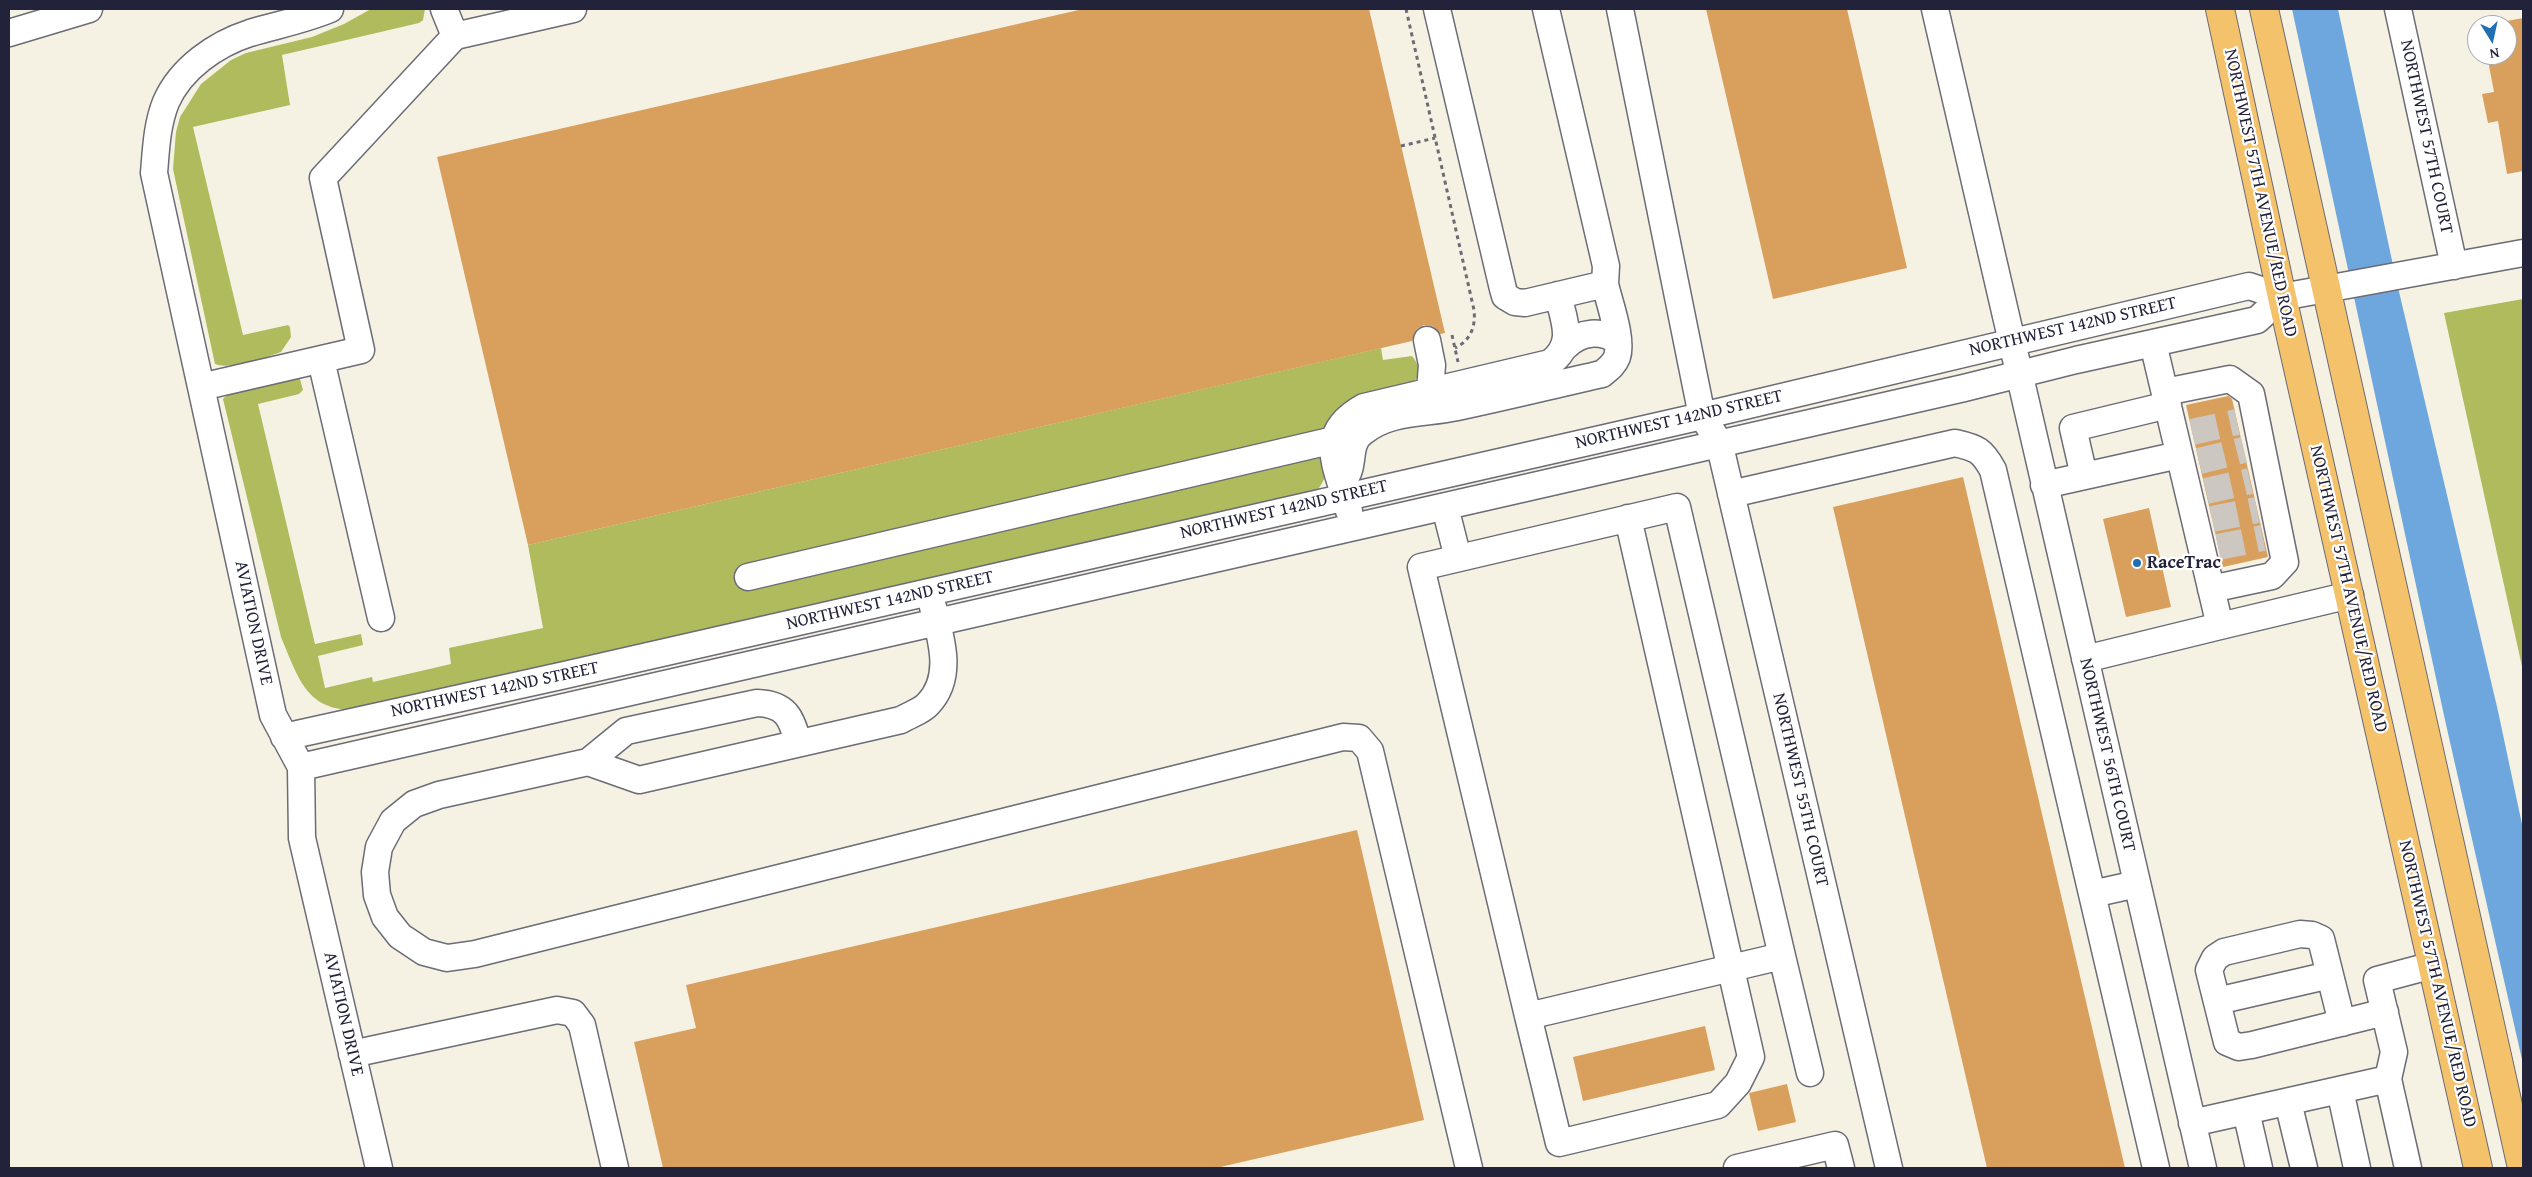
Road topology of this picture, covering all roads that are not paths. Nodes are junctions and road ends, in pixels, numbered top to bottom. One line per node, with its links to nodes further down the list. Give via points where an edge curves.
1 (89, 9): 12 (street)
2 (330, 9): 27 (street, AVIATION DRIVE, via 230,41 204,55 182,77 164,108 158,130 154,173)
3 (444, 9): 13 (street)
4 (573, 9): 13 (street)
5 (1437, 9): 18 (street, via 1505,296 1514,302 1525,303)
6 (1546, 9): 16 (street, via 1606,266)
7 (1620, 9): 30 (street)
8 (1935, 9): 22 (street, NORTHWEST 56TH COURT)
9 (2220, 9): 19 (main road, NORTHWEST 57TH AVENUE/RED ROAD)
10 (2264, 9): 17 (main road)
11 (2398, 9): 15 (street, NORTHWEST 57TH COURT)
12 (9, 33)
13 (455, 36): 25 (street, via 323,178 361,350)
14 (2523, 253): 15 (street)
15 (2454, 266): 17 (street)
16 (1605, 284): 18 (street); 21 (street)
17 (2335, 288): 19 (street); 85 (main road)
18 (1558, 295): 24 (street, via 1566,327)
19 (2282, 298): 22 (street, NORTHWEST 142ND STREET, via 2249,286); 23 (street, NORTHWEST 142ND STREET, via 2258,320); 45 (main road, NORTHWEST 57TH AVENUE/RED ROAD)
20 (1439, 338): 28 (street)
21 (1618, 341): 24 (street, via 1597,333 1580,336); 36 (street, via 1618,356 1602,374 1455,408 1390,417 1371,426 1357,436 1350,451 1350,468)
22 (2010, 342): 26 (street, NORTHWEST 56TH COURT); 30 (street, NORTHWEST 142ND STREET)
23 (2153, 343): 26 (street, NORTHWEST 142ND STREET); 29 (street)
24 (1566, 346): 28 (street, via 1550,363)
25 (321, 360): 27 (street); 46 (street)
26 (2019, 374): 32 (street, NORTHWEST 142ND STREET); 35 (street, NORTHWEST 56TH COURT)
27 (201, 387): 50 (street, AVIATION DRIVE, via 273,715)
28 (1430, 391): 31 (street, via 1364,407 1349,415)
29 (2166, 399): 33 (street); 34 (street, via 2073,428); 43 (street, via 2230,379 2251,394 2247,420 2271,536 2285,562 2272,576)
30 (1702, 416): 32 (street, NORTHWEST 55TH COURT); 36 (street, NORTHWEST 142ND STREET)
31 (1334, 440): 36 (street, via 1335,470); 42 (street)
32 (1719, 442): 37 (street, NORTHWEST 55TH COURT); 38 (street, NORTHWEST 142ND STREET)
33 (2185, 450): 34 (street); 43 (street, via 2210,549)
34 (2084, 476): 35 (street)
35 (2044, 485): 49 (street, NORTHWEST 56TH COURT)
36 (1344, 489): 40 (street); 44 (street, NORTHWEST 142ND STREET)
37 (1731, 494): 55 (street, via 1955,443 1981,450 1993,470); 77 (street, NORTHWEST 55TH COURT)
38 (1445, 507): 40 (street, NORTHWEST 142ND STREET); 41 (street)
39 (1628, 518): 41 (street); 56 (street, via 1677,507); 58 (street)
40 (1353, 526): 47 (street, NORTHWEST 142ND STREET)
41 (1458, 558): 62 (street, via 1421,567)
42 (748, 577)
43 (2211, 589): 48 (street)
44 (929, 592): 47 (street); 50 (street, NORTHWEST 142ND STREET)
45 (2350, 595): 48 (street); 57 (main road, NORTHWEST 57TH AVENUE/RED ROAD)
46 (382, 618)
47 (937, 623): 51 (street, via 944,666 941,685 928,705 901,720); 53 (street, NORTHWEST 142ND STREET)
48 (2220, 626): 49 (street)
49 (2085, 659): 54 (street, NORTHWEST 56TH COURT)
50 (284, 737): 53 (street, AVIATION DRIVE)
51 (798, 743): 52 (street, via 639,780); 52 (street, via 785,711 771,703 757,703 626,731)
52 (588, 762): 74 (street, via 439,795 414,804 393,821 379,846 376,872 378,895 385,917 400,936 424,952 447,958 476,954 1343,737 1359,738 1370,751)
53 (301, 767): 64 (street, AVIATION DRIVE, via 302,838)
54 (2137, 884): 55 (street); 70 (street, NORTHWEST 56TH COURT)
55 (2092, 894): 78 (street)
56 (1782, 956): 58 (street); 65 (street)
57 (2433, 965): 61 (street, via 2376,980); 84 (main road, NORTHWEST 57TH AVENUE/RED ROAD)
58 (1731, 968): 62 (street); 62 (street, via 1750,1057 1738,1083 1718,1106 1559,1143)
59 (2330, 975): 60 (street); 60 (street, via 2321,939 2312,935 2300,934 2224,952 2215,958 2210,970); 63 (street)
60 (2217, 1002): 63 (street, via 2227,1042 2239,1047)
61 (2385, 1012): 63 (street); 66 (street, via 2394,1052)
62 (1528, 1016)
63 (2342, 1023)
64 (352, 1054): 72 (street, AVIATION DRIVE); 73 (street, via 557,1010 573,1013 582,1025)
65 (1810, 1072)
66 (2388, 1079): 67 (street); 83 (street)
67 (2340, 1090): 68 (street); 82 (street)
68 (2288, 1102): 69 (street); 81 (street)
69 (2246, 1111): 70 (street); 80 (street)
70 (2192, 1124): 79 (street, NORTHWEST 56TH COURT)
71 (1783, 1163): 75 (street); 76 (street, via 1835,1145)
72 (379, 1168)
73 (615, 1168)
74 (1469, 1168)
75 (1737, 1168)
76 (1841, 1168)
77 (1889, 1168)
78 (2156, 1168)
79 (2203, 1168)
80 (2259, 1168)
81 (2304, 1168)
82 (2357, 1168)
83 (2408, 1168)
84 (2478, 1168)
85 (2522, 1168)

